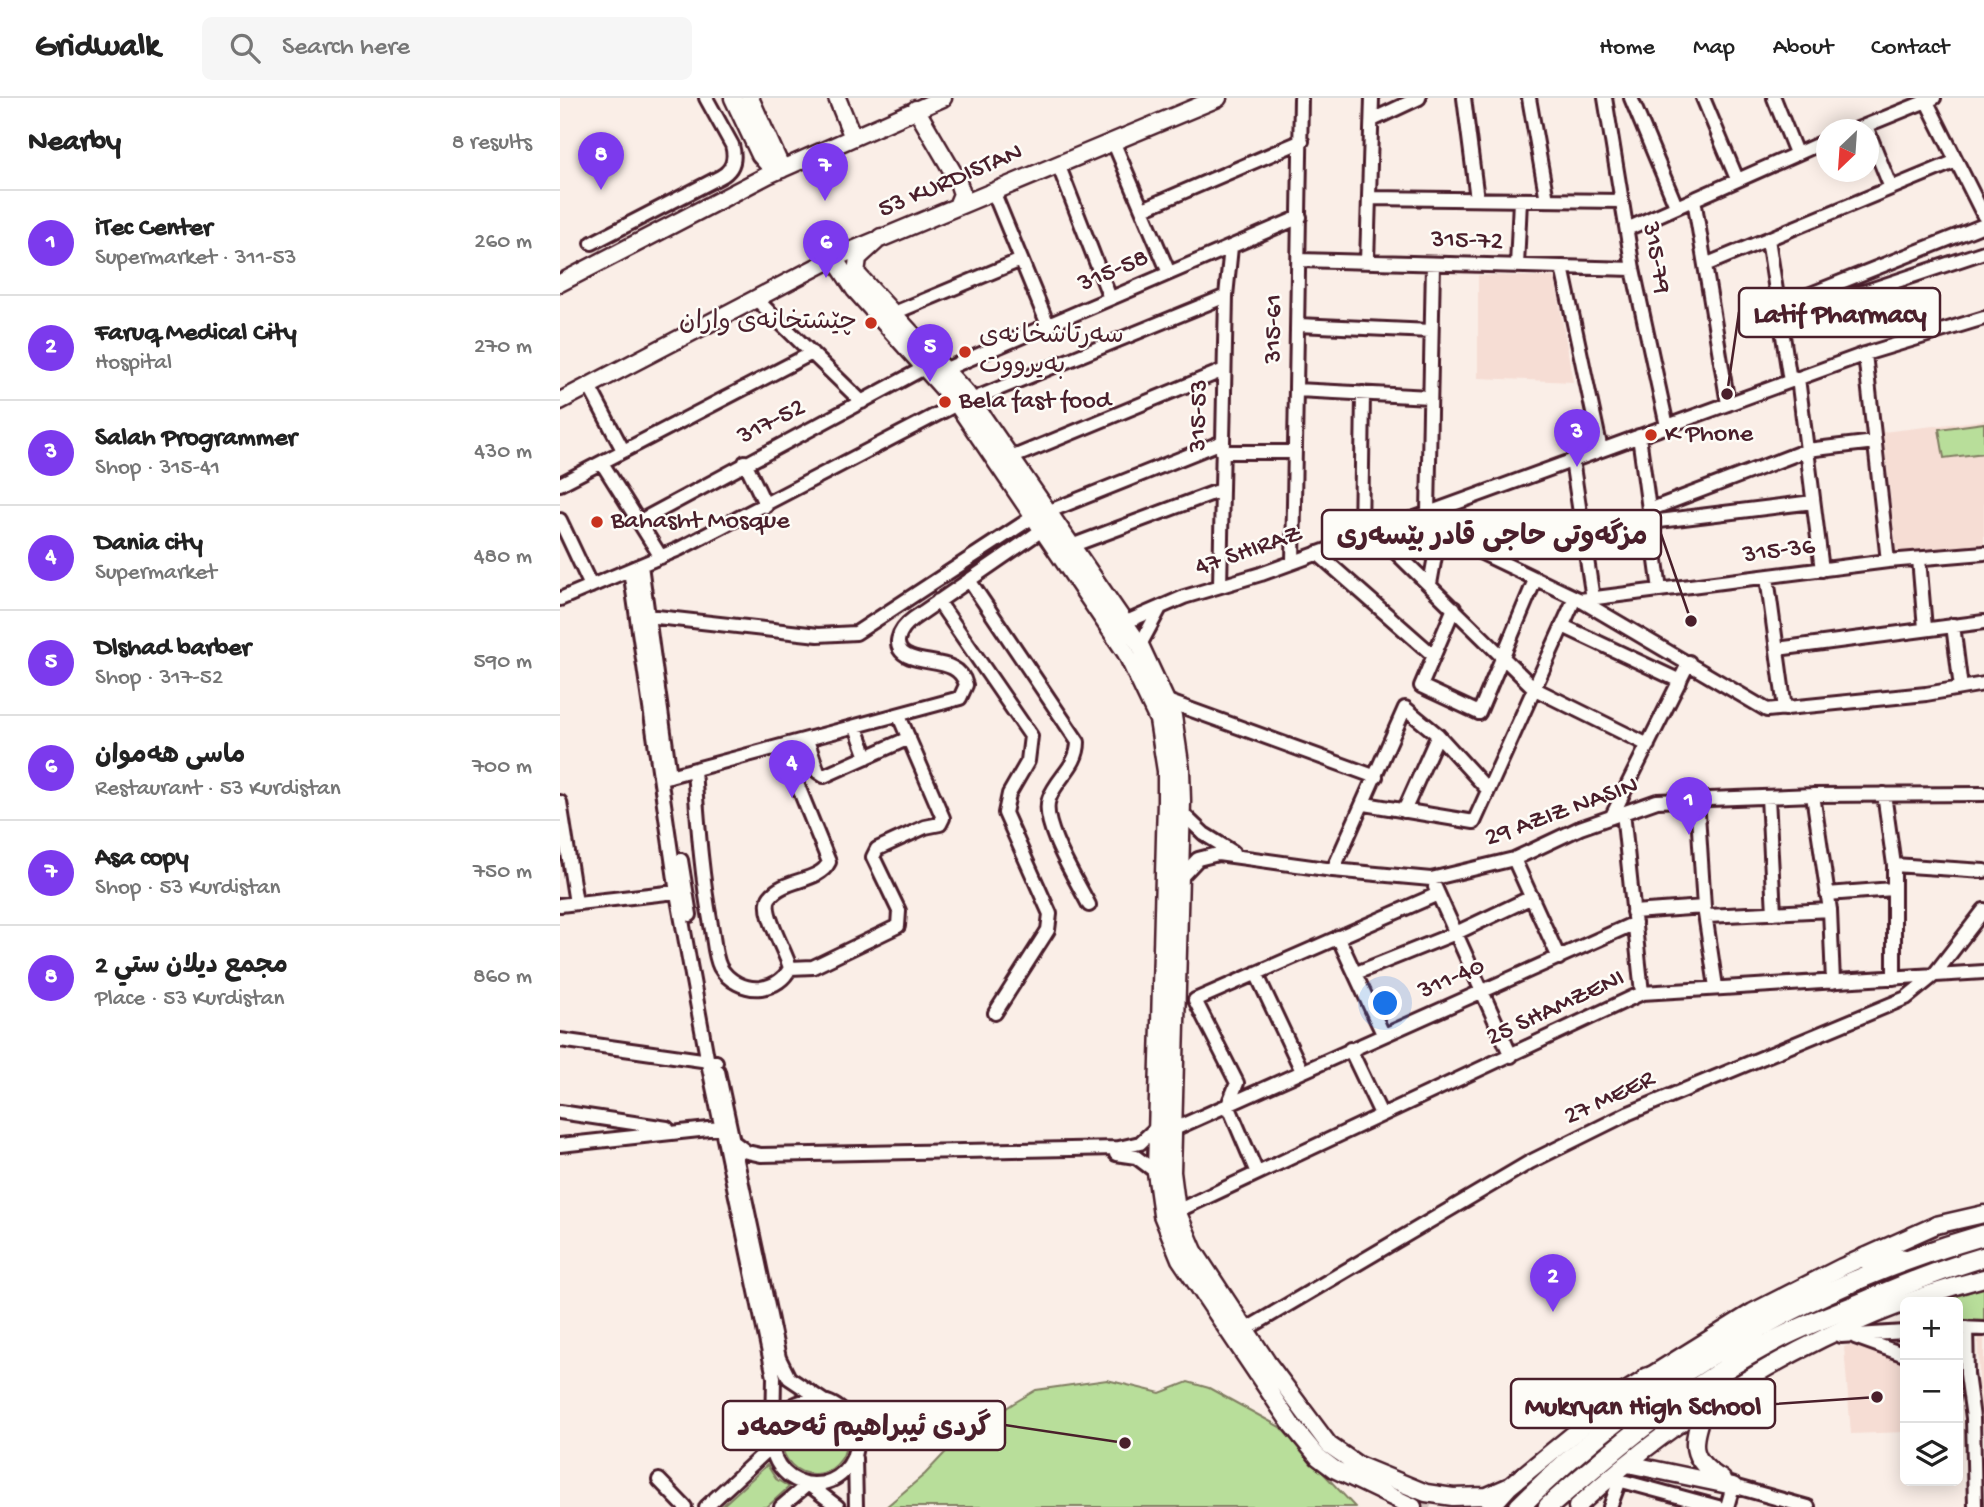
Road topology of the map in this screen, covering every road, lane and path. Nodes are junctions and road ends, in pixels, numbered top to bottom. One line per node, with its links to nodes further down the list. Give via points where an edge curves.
1 (705, 98): 19 (street)
2 (715, 98): 19 (street)
3 (733, 98): 30 (main road, via 760,155)
4 (750, 98): 30 (main road)
5 (836, 98): 22 (main road)
6 (943, 98): 18 (main road)
7 (1218, 98): 23 (main road, 53 KURDISTAN)
8 (1301, 98): 24 (street, 315-61)
9 (1372, 98): 20 (street)
10 (1419, 98): 20 (street)
11 (1464, 98): 36 (street)
12 (1529, 98): 38 (street)
13 (1605, 98): 39 (street, 315-79)
14 (1631, 98): 41 (street)
15 (1703, 98): 31 (street)
16 (1774, 98): 26 (street)
17 (1928, 99): 21 (street); 28 (street)
18 (916, 109): 22 (main road); 40 (main road, via 957,178 962,194)
19 (717, 114): 49 (street, via 734,152 726,173)
20 (1371, 120): 34 (street)
21 (1879, 122)
22 (852, 135): 30 (main road)
23 (1113, 141): 29 (main road, 53 KURDISTAN); 42 (street)
24 (1302, 141): 42 (street); 44 (street, 315-61)
25 (1816, 145): 26 (street)
26 (1796, 153): 31 (street)
27 (1879, 162): 32 (street)
28 (1954, 162): 32 (street); 43 (street)
29 (1058, 164): 33 (main road, 53 KURDISTAN); 65 (street)
30 (782, 169): 62 (main road)
31 (1737, 179): 35 (street)
32 (1891, 188): 48 (street)
33 (993, 191): 40 (main road, 53 KURDISTAN); 53 (street)
34 (1369, 198): 36 (street); 55 (street)
35 (1694, 198): 41 (street); 57 (street)
36 (1477, 199): 37 (street)
37 (1520, 200): 38 (street); 58 (street)
38 (1547, 200): 39 (street)
39 (1622, 201): 46 (street, 315-79)
40 (957, 206): 47 (main road, 53 KURDISTAN)
41 (1676, 206): 46 (street)
42 (1143, 208): 61 (street)
43 (1984, 216)
44 (1300, 217): 50 (street, 315-58); 54 (street, 315-61)
45 (1984, 225): 68 (street)
46 (1627, 229): 60 (street, 315-79)
47 (881, 237): 52 (main road, 53 KURDISTAN); 63 (main road, via 855,263)
48 (1768, 239): 57 (street); 68 (street)
49 (592, 243)
50 (1231, 247): 61 (street, 315-58); 64 (street, 315-53)
51 (1984, 252): 68 (street)
52 (834, 258): 63 (main road); 66 (main road, 53 KURDISTAN)
53 (1021, 260): 67 (street); 70 (street)
54 (1299, 260): 55 (street, 315-72); 71 (street, 315-61)
55 (1367, 262): 56 (street, 315-72)
56 (1433, 264): 58 (street, 315-72); 72 (street)
57 (1705, 265): 86 (street)
58 (1517, 266): 59 (street, 315-72)
59 (1562, 267): 60 (street, 315-72); 92 (street)
60 (1633, 269): 87 (street, 315-79)
61 (1169, 273): 65 (street, 315-58)
62 (560, 283)
63 (860, 287): 67 (main road); 75 (main road)
64 (1226, 296): 77 (street, 315-53); 85 (street)
65 (1110, 298): 70 (street, 315-58)
66 (756, 299): 73 (street); 79 (main road, 53 KURDISTAN)
67 (894, 313): 76 (main road)
68 (1779, 314): 78 (street)
69 (1984, 318): 74 (street, 47 SHIRAZ)
70 (1048, 325): 76 (street, 315-58)
71 (1298, 325): 72 (street); 80 (street, 315-61)
72 (1431, 331): 82 (street)
73 (812, 353): 84 (street); 91 (street)
74 (1865, 354): 78 (street, 47 SHIRAZ); 89 (street)
75 (926, 367): 84 (street, 317-52); 85 (main road)
76 (946, 369): 85 (main road)
77 (1224, 370): 90 (street, 315-53); 95 (street)
78 (1794, 380): 86 (street, 47 SHIRAZ); 93 (street)
79 (589, 386): 83 (main road, 53 KURDISTAN); 91 (street)
80 (1297, 390): 81 (street); 94 (street, 315-61)
81 (1363, 393): 82 (street); 111 (street)
82 (1430, 397): 103 (street)
83 (560, 401)
84 (862, 402): 97 (street, 317-52)
85 (964, 402): 95 (main road); 102 (street); 107 (main road)
86 (1728, 404): 87 (street, 47 SHIRAZ)
87 (1667, 426): 88 (street, 47 SHIRAZ)
88 (1639, 436): 92 (street, 47 SHIRAZ); 104 (street)
89 (1875, 442): 93 (street); 117 (street)
90 (1222, 447): 94 (street); 100 (street, 315-53); 107 (street)
91 (623, 450): 98 (street)
92 (1601, 450): 96 (street, 47 SHIRAZ)
93 (1807, 450): 101 (street); 104 (street)
94 (1295, 452): 118 (street, 315-61)
95 (1011, 458): 107 (main road)
96 (1573, 460): 103 (street, 47 SHIRAZ); 130 (street)
97 (745, 462): 102 (street); 108 (street, 317-52)
98 (602, 463): 99 (street); 108 (street)
99 (560, 484)
100 (1222, 490): 112 (street); 127 (street, 315-53)
101 (1813, 502): 104 (street); 120 (street)
102 (766, 506): 115 (street)
103 (1427, 512): 105 (street, 47 SHIRAZ)
104 (1650, 516): 128 (street)
105 (1411, 519): 109 (street, 47 SHIRAZ); 110 (street)
106 (560, 520): 126 (street)
107 (1041, 520): 112 (main road); 122 (street); 125 (main road); 134 (street, via 856,633 818,635)
108 (640, 521): 115 (street)
109 (1375, 532): 111 (street, 47 SHIRAZ); 124 (street)
110 (1439, 534): 123 (street); 124 (street)
111 (1361, 537): 113 (street, 47 SHIRAZ)
112 (1071, 546): 125 (main road)
113 (1317, 553): 118 (street, 47 SHIRAZ); 142 (street)
114 (1984, 553): 116 (street, 315-36)
115 (661, 557): 119 (street)
116 (1919, 559): 117 (street, 315-36); 139 (street)
117 (1888, 561): 120 (street, 315-36)
118 (1293, 562): 127 (street, 47 SHIRAZ)
119 (635, 568): 126 (street); 134 (street); 160 (street)
120 (1822, 570): 121 (street, 315-36)
121 (1767, 577): 128 (street, 315-36); 141 (street)
122 (969, 580): 131 (street); 188 (street, via 1078,741 1078,756 1049,798 1046,817)
123 (1535, 580): 130 (street); 143 (street)
124 (1430, 584): 133 (street)
125 (1088, 585): 136 (main road); 207 (main road, via 1158,720 1166,771)
126 (591, 586): 129 (street)
127 (1220, 586): 132 (street, 47 SHIRAZ)
128 (1660, 590): 130 (street, 315-36)
129 (560, 599)
130 (1583, 599): 138 (street); 144 (street)
131 (938, 601): 151 (street, via 903,627 898,645 908,657 942,663 958,672 965,681 964,693 945,704); 208 (street, via 1031,736 1028,761 1009,794 1006,813 1050,914 1048,930)
132 (1160, 607): 136 (street, 47 SHIRAZ); 140 (street)
133 (1454, 608): 142 (street); 143 (street)
134 (648, 615): 160 (street)
135 (1984, 622): 137 (street)
136 (1124, 623): 140 (main road)
137 (1953, 625): 139 (street); 147 (street)
138 (1563, 626): 145 (street); 148 (street)
139 (1925, 628): 141 (street)
140 (1140, 645): 149 (main road)
141 (1777, 649): 150 (street)
142 (1434, 656): 143 (street, via 1422,686 1479,713)
143 (1503, 656): 148 (street)
144 (1689, 662): 145 (street); 150 (street, via 1767,710)
145 (1680, 681): 156 (street)
146 (1984, 684): 147 (street)
147 (1961, 688): 150 (street)
148 (1535, 689): 156 (street); 162 (street)
149 (1167, 701): 161 (street); 171 (main road, via 1181,770)
150 (1785, 709)
151 (899, 716): 152 (street); 154 (street)
152 (856, 727): 155 (street); 158 (street)
153 (1438, 736): 161 (street, via 1405,708); 162 (street); 170 (street)
154 (909, 738): 158 (street); 197 (street, via 943,818 940,824 877,849 873,857 899,911 898,926 813,967)
155 (807, 740): 157 (street); 158 (street, via 818,772 824,776)
156 (1648, 745): 172 (street)
157 (782, 747): 159 (street); 197 (street, via 829,862 825,870 768,899 766,910)
158 (867, 757)
159 (694, 770): 160 (street); 197 (street, via 701,872 719,964 730,979 759,988 776,983)
160 (665, 777): 182 (street)
161 (1376, 777): 169 (street)
162 (1488, 790): 170 (street, via 1474,822)
163 (1884, 794): 164 (street, 29 AZIZ NASIN); 165 (street, 29 AZIZ NASIN); 176 (street)
164 (1984, 794)
165 (1813, 795): 166 (street, 29 AZIZ NASIN); 184 (street)
166 (1768, 797): 167 (street, 29 AZIZ NASIN); 192 (street)
167 (1697, 798): 172 (street, 29 AZIZ NASIN, via 1657,801); 191 (street)
168 (560, 802): 173 (street)
169 (1366, 804): 170 (street); 177 (street)
170 (1404, 811)
171 (1181, 812): 174 (street, 29 AZIZ NASIN, via 1204,835); 180 (main road)
172 (1618, 814): 175 (street, 29 AZIZ NASIN); 193 (street)
173 (562, 833): 186 (street)
174 (1243, 856): 177 (street, 29 AZIZ NASIN); 180 (street, 29 AZIZ NASIN, via 1204,856 1187,868)
175 (1514, 859): 179 (street, 29 AZIZ NASIN); 185 (street)
176 (1894, 865): 178 (street); 181 (street)
177 (1334, 870): 179 (street, 29 AZIZ NASIN)
178 (1984, 871)
179 (1430, 879): 183 (street)
180 (1178, 882): 207 (main road)
181 (1893, 889): 184 (street); 202 (street)
182 (681, 892): 186 (street); 213 (street)
183 (1438, 894): 194 (street); 195 (street)
184 (1827, 894): 189 (street)
185 (1532, 897): 194 (street); 196 (street)
186 (576, 903): 187 (street)
187 (560, 905)
188 (1089, 905)
189 (1830, 910): 192 (street); 203 (street)
190 (1984, 910): 201 (street, 27 MEER)
191 (1706, 912): 192 (street); 193 (street); 204 (street)
192 (1774, 913)
193 (1634, 918): 196 (street, 311-40); 206 (street)
194 (1456, 933): 200 (street); 205 (street)
195 (1338, 937): 199 (street); 200 (street)
196 (1559, 958): 205 (street, 311-40)
197 (790, 968)
198 (1984, 972): 201 (street, 25 SHAMZENI)
199 (1256, 973): 214 (street); 215 (street, via 1195,1000 1237,1083)
200 (1356, 973): 209 (street)
201 (1933, 976): 202 (street, 25 SHAMZENI); 238 (street, 27 MEER, via 1883,1009 1629,1113 1530,1162)
202 (1894, 978): 203 (street, 25 SHAMZENI)
203 (1833, 982): 204 (street, 25 SHAMZENI)
204 (1716, 987): 206 (street, 25 SHAMZENI)
205 (1482, 993): 209 (street, 311-40); 212 (street)
206 (1642, 993): 212 (street, 25 SHAMZENI)
207 (1166, 1004): 219 (main road)
208 (995, 1013)
209 (1383, 1034): 211 (street, 311-40)
210 (560, 1040): 213 (street)
211 (1350, 1049): 214 (street, 311-40); 217 (street)
212 (1511, 1056): 217 (street, 25 SHAMZENI)
213 (712, 1063): 218 (street)
214 (1302, 1071): 215 (street, 311-40)
215 (1228, 1105): 219 (street, 311-40); 224 (street)
216 (560, 1112): 220 (street)
217 (1381, 1114): 224 (street, 25 SHAMZENI)
218 (726, 1127): 220 (street); 221 (street); 247 (street, via 774,1377)
219 (1164, 1129): 221 (street, 311-40, via 1140,1143 1119,1148 761,1155); 223 (main road); 226 (main road)
220 (683, 1131): 222 (street)
221 (735, 1143): 225 (street)
222 (560, 1145)
223 (1156, 1172): 225 (street, via 1140,1159 1118,1154 769,1160 752,1165); 256 (main road, via 1162,1215 1180,1259 1291,1424 1334,1469)
224 (1257, 1173): 226 (street, 25 SHAMZENI)
225 (744, 1184): 245 (street, via 782,1368 792,1381)
226 (1177, 1211): 232 (main road)
227 (1984, 1214): 230 (main road, via 1936,1225)
228 (1984, 1235): 231 (highway)
229 (1984, 1257): 234 (highway)
230 (1864, 1258): 231 (highway); 244 (main road, via 1753,1312)
231 (1912, 1259): 242 (highway, via 1791,1309)
232 (1202, 1266): 238 (main road); 256 (main road, via 1244,1343 1325,1452)
233 (1984, 1278): 235 (main road)
234 (1908, 1283): 235 (highway); 265 (highway, via 1778,1339 1733,1364 1612,1450)
235 (1884, 1310): 240 (main road)
236 (1963, 1328): 237 (street)
237 (1984, 1329)
238 (1245, 1330): 255 (main road, via 1329,1445 1373,1472)
239 (1900, 1332): 240 (street)
240 (1844, 1334): 241 (street); 246 (main road, via 1775,1363)
241 (1900, 1354)
242 (1698, 1363): 244 (highway); 264 (highway, via 1601,1433)
243 (1963, 1376): 271 (street, via 1973,1418)
244 (1647, 1378): 253 (main road)
245 (825, 1402): 247 (street, via 812,1400 793,1406 782,1415); 248 (street, via 848,1417)
246 (1704, 1409): 249 (main road); 254 (main road, via 1694,1439 1696,1456 1707,1471)
247 (773, 1439): 252 (street, via 783,1471); 258 (street)
248 (856, 1451): 252 (street, via 851,1464 835,1479); 261 (street)
249 (1628, 1464): 250 (main road); 254 (main road)
250 (1615, 1479): 266 (main road); 267 (street); 268 (street)
251 (659, 1480): 257 (street)
252 (808, 1484): 259 (street); 260 (street)
253 (1510, 1486): 255 (main road, via 1487,1496); 263 (main road)
254 (1733, 1486): 269 (street); 270 (street)
255 (1438, 1496): 262 (main road)
256 (1414, 1504)
257 (685, 1507)
258 (706, 1507)
259 (781, 1507)
260 (838, 1507)
261 (856, 1507)
262 (1460, 1507)
263 (1491, 1507)
264 (1519, 1507)
265 (1548, 1507)
266 (1577, 1507)
267 (1610, 1507)
268 (1718, 1507)
269 (1727, 1507)
270 (1808, 1507)
271 (1975, 1507)

